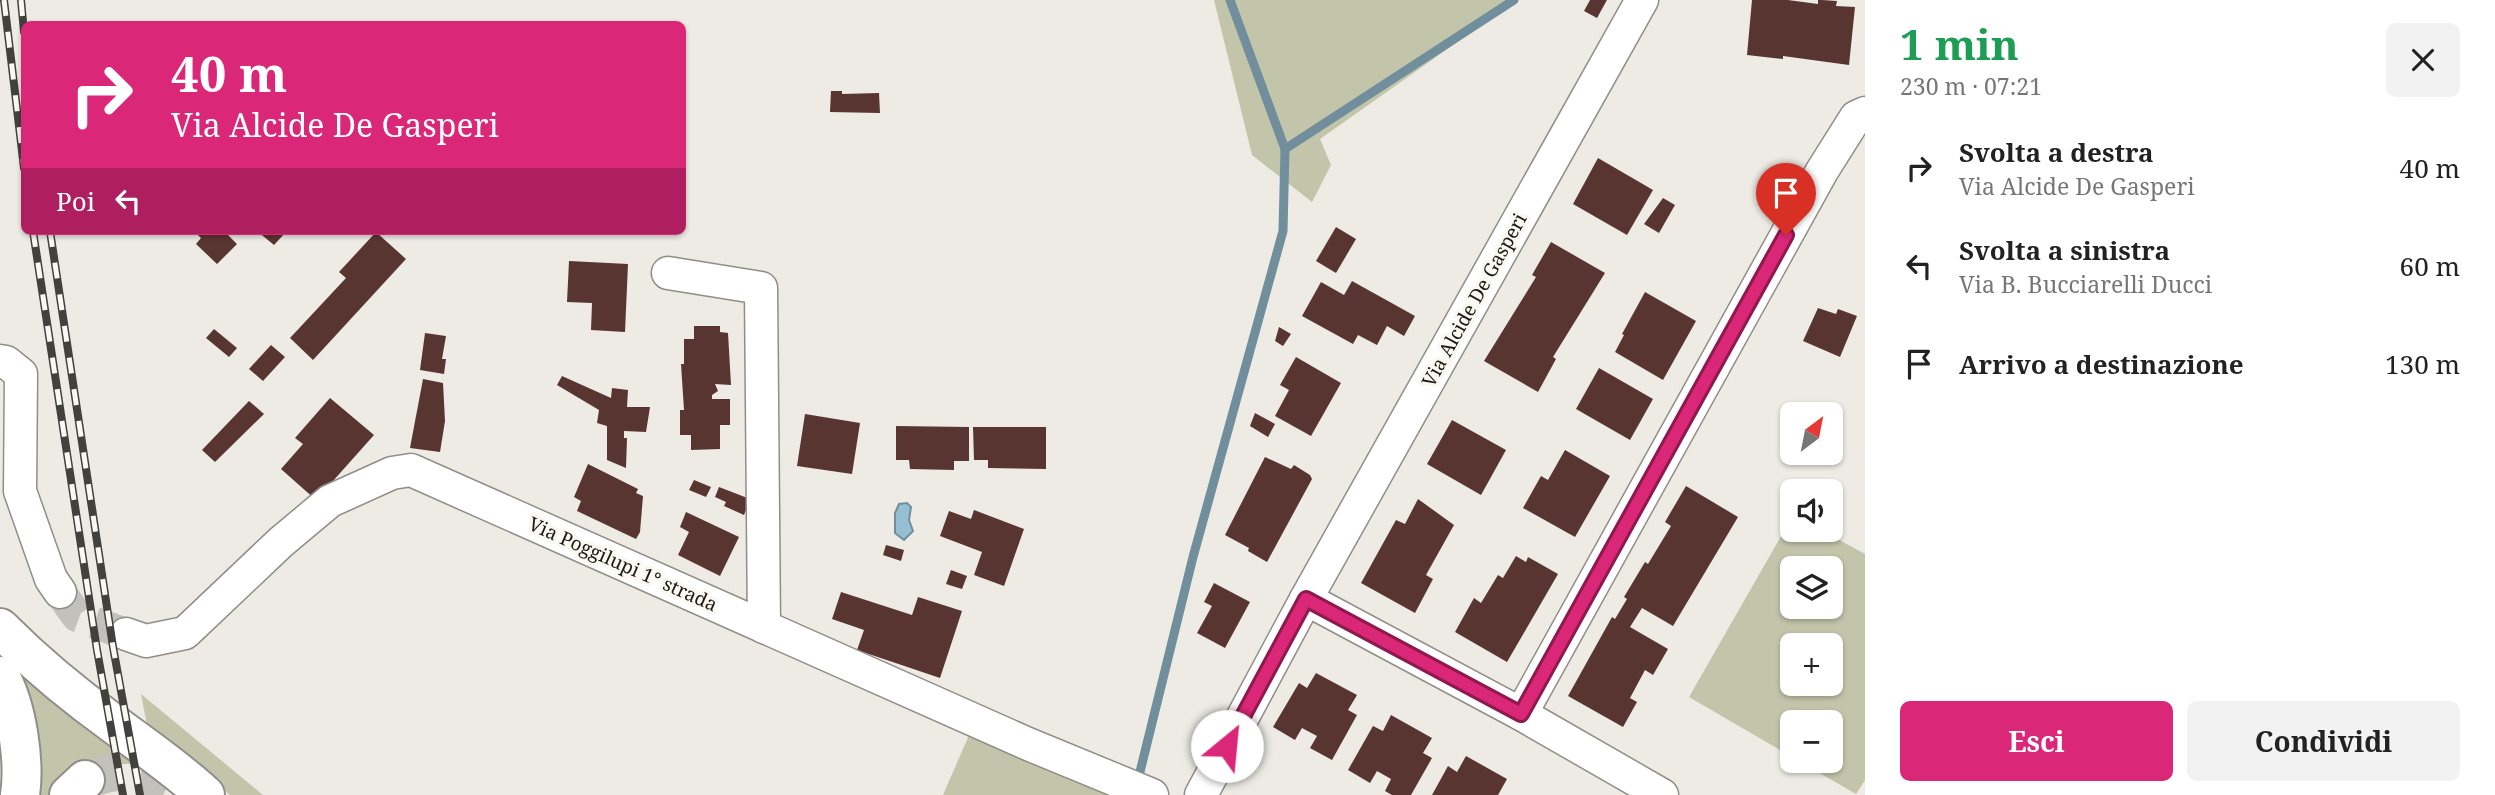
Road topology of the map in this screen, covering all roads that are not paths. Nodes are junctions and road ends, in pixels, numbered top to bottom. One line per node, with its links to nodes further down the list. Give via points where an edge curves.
1 (1642, 0): 6 (street, Via Alcide De Gasperi)
2 (1865, 113): 11 (street, via 1856,117 1822,172)
3 (668, 272): 8 (street, via 761,288)
4 (0, 361): 5 (street, via 21,374 20,491)
5 (60, 593)
6 (1306, 599): 11 (street); 15 (street, Via Alcide De Gasperi)
7 (0, 628): 13 (main road, via 47,671)
8 (764, 628): 9 (street, Via Poggilupi 1° strada, via 411,470 392,473 330,501 185,633 146,641); 14 (street, Via Poggilupi 1° strada)
9 (126, 634)
10 (0, 676): 12 (main road, via 17,731 23,776)
11 (1521, 714): 16 (street)
12 (20, 795)
13 (205, 795)
14 (1152, 795)
15 (1200, 795)
16 (1662, 795)

